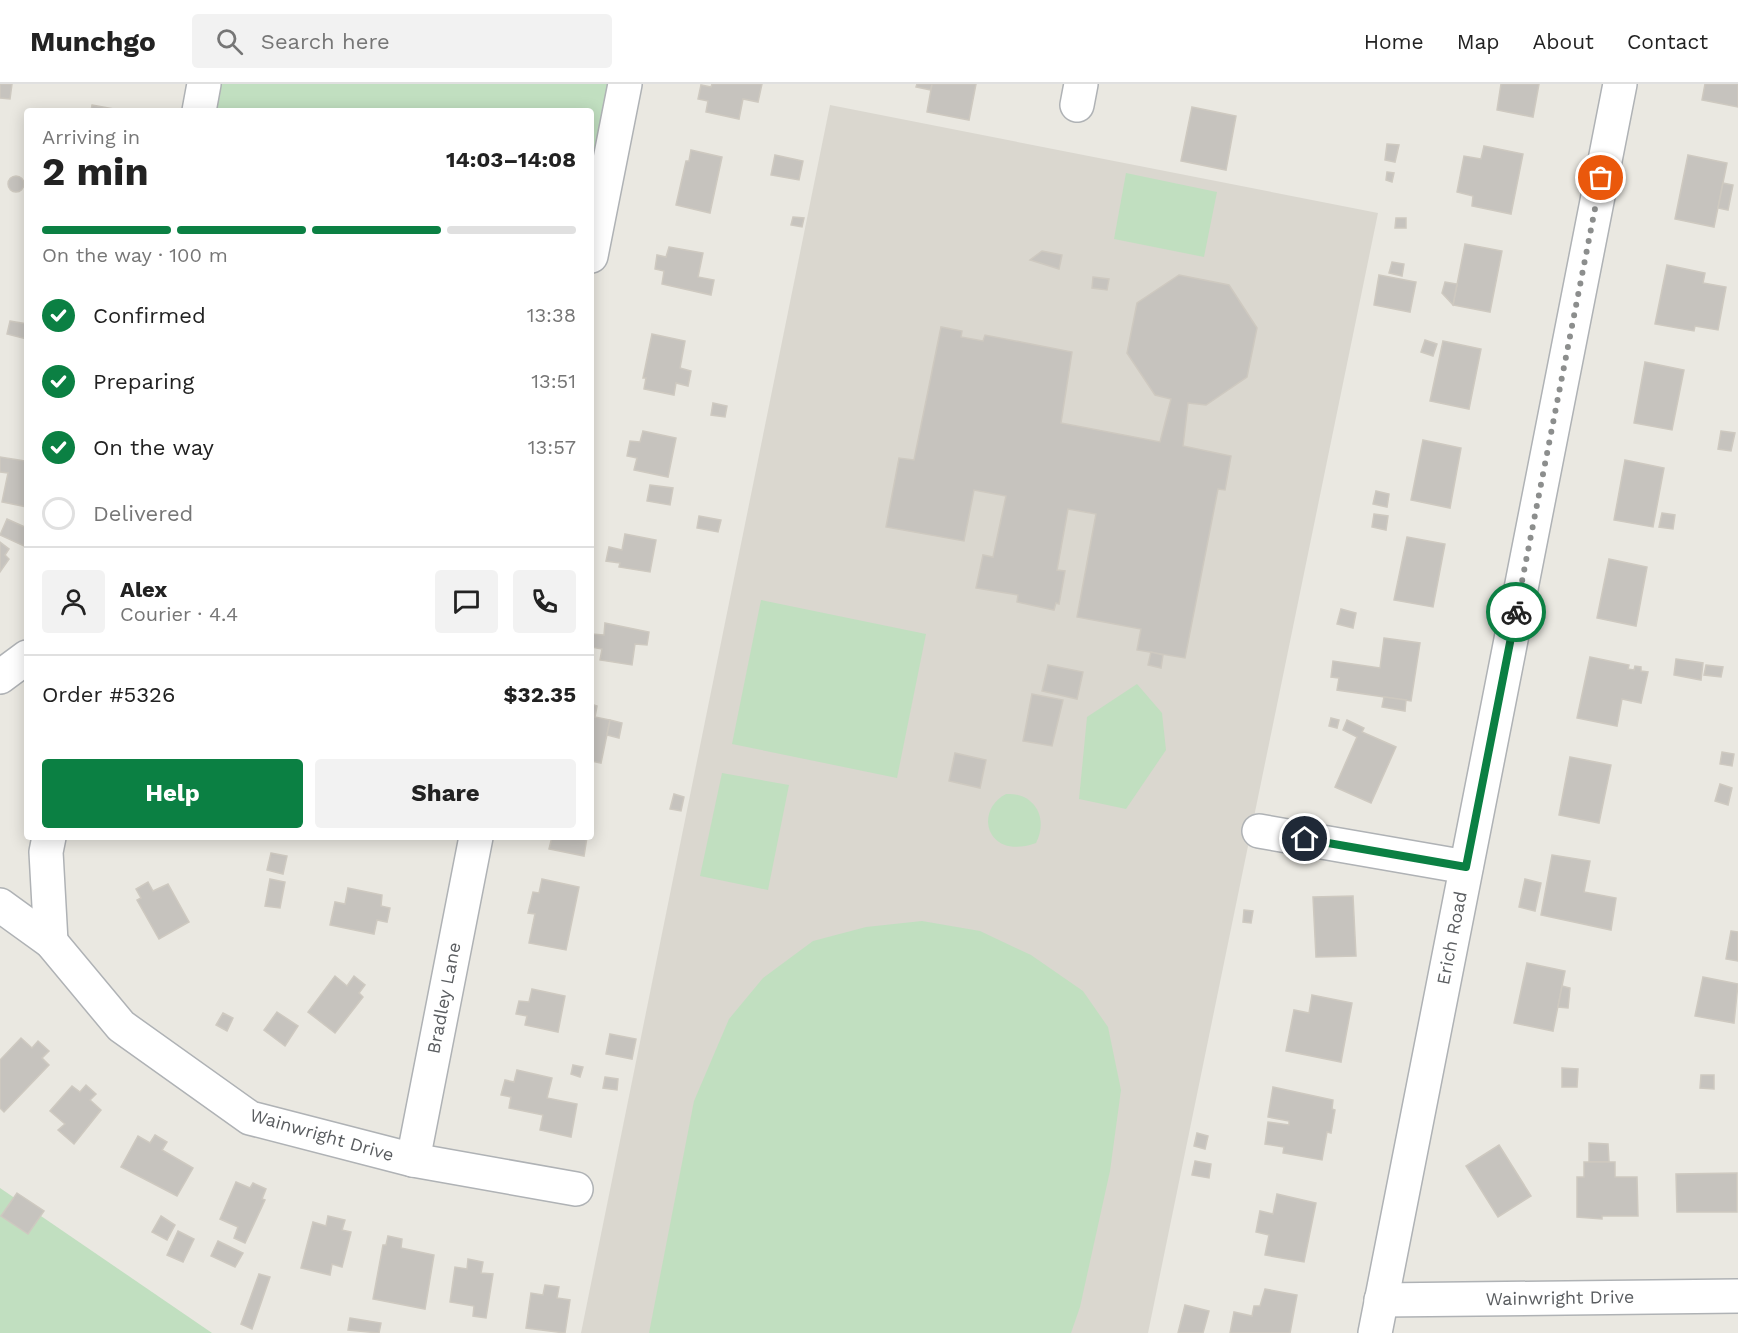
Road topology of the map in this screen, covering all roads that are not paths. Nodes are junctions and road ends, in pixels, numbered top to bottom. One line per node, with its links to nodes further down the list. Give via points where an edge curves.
1 (204, 84): 4 (street)
2 (625, 84): 5 (street)
3 (1620, 84): 11 (street, Erich Road)
4 (200, 108)
5 (594, 241)
6 (24, 659): 7 (street)
7 (0, 677)
8 (1259, 831): 11 (street)
9 (49, 840): 13 (street, via 46,852)
10 (475, 840): 14 (street, Bradley Lane)
11 (1466, 867): 17 (street, Erich Road)
12 (0, 905): 13 (street, Wainwright Drive)
13 (51, 942): 14 (street, Wainwright Drive, via 121,1026 250,1118)
14 (413, 1160): 15 (street, Wainwright Drive)
15 (576, 1189)
16 (1738, 1296): 17 (street, Wainwright Drive)
17 (1381, 1300): 18 (street, Erich Road)
18 (1375, 1333)

